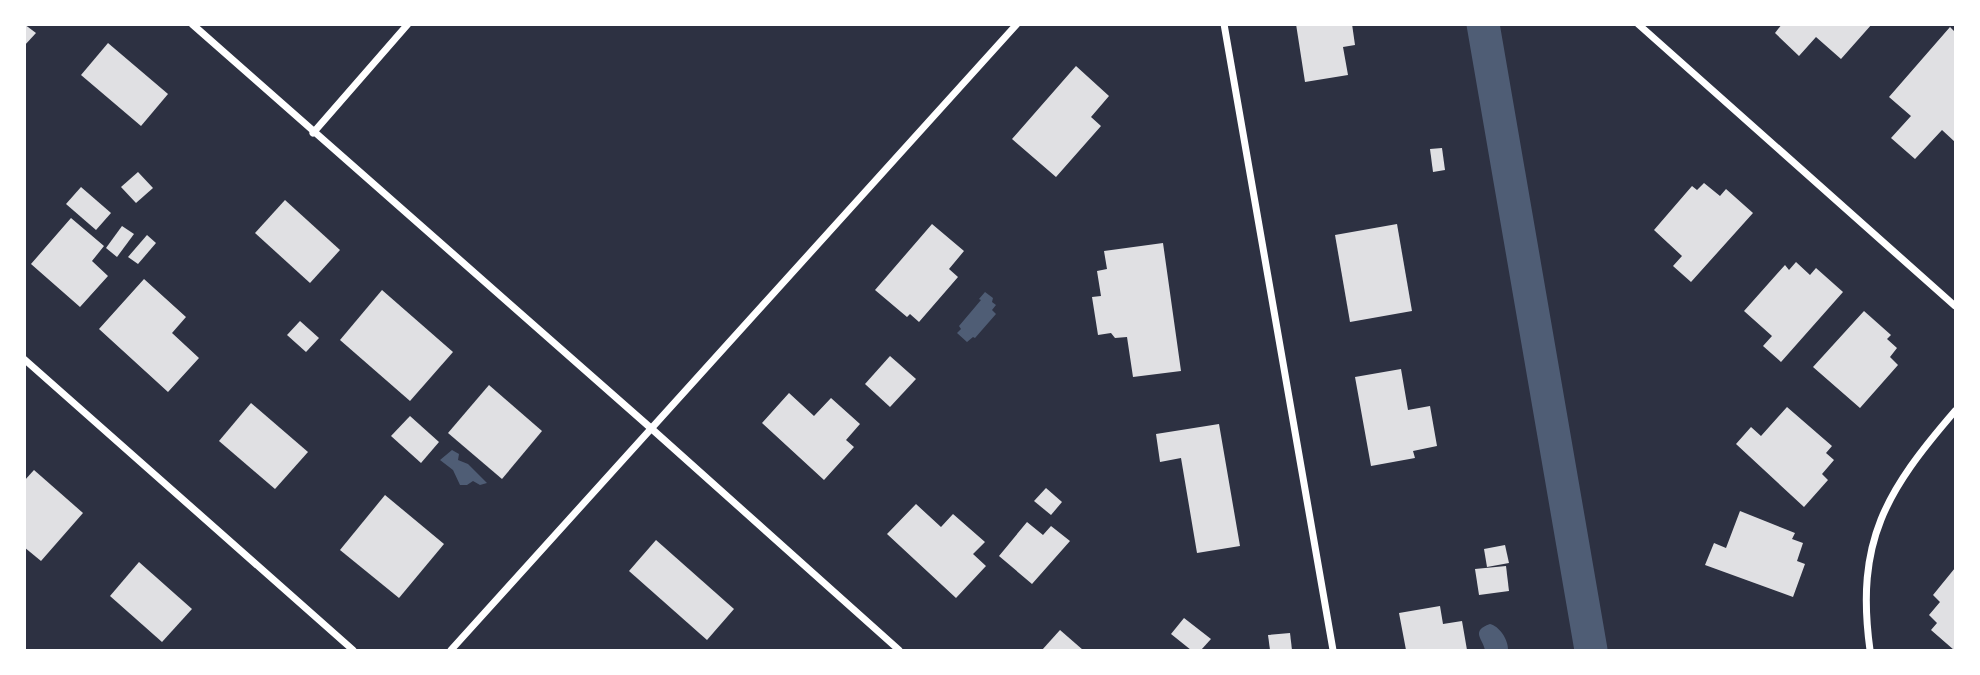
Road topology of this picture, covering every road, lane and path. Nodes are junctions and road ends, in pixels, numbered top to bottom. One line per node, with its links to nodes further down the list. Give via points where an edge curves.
1 (192, 24): 6 (street)
2 (408, 24): 6 (street)
3 (1017, 24): 10 (street)
4 (1224, 24): 14 (street)
5 (1638, 24): 7 (street)
6 (313, 133): 10 (street)
7 (1955, 306)
8 (24, 359): 11 (street)
9 (1955, 411): 15 (street, via 1904,474 1877,529 1867,568)
10 (653, 430): 12 (street); 13 (street)
11 (354, 650)
12 (451, 650)
13 (899, 650)
14 (1333, 650)
15 (1870, 650)

